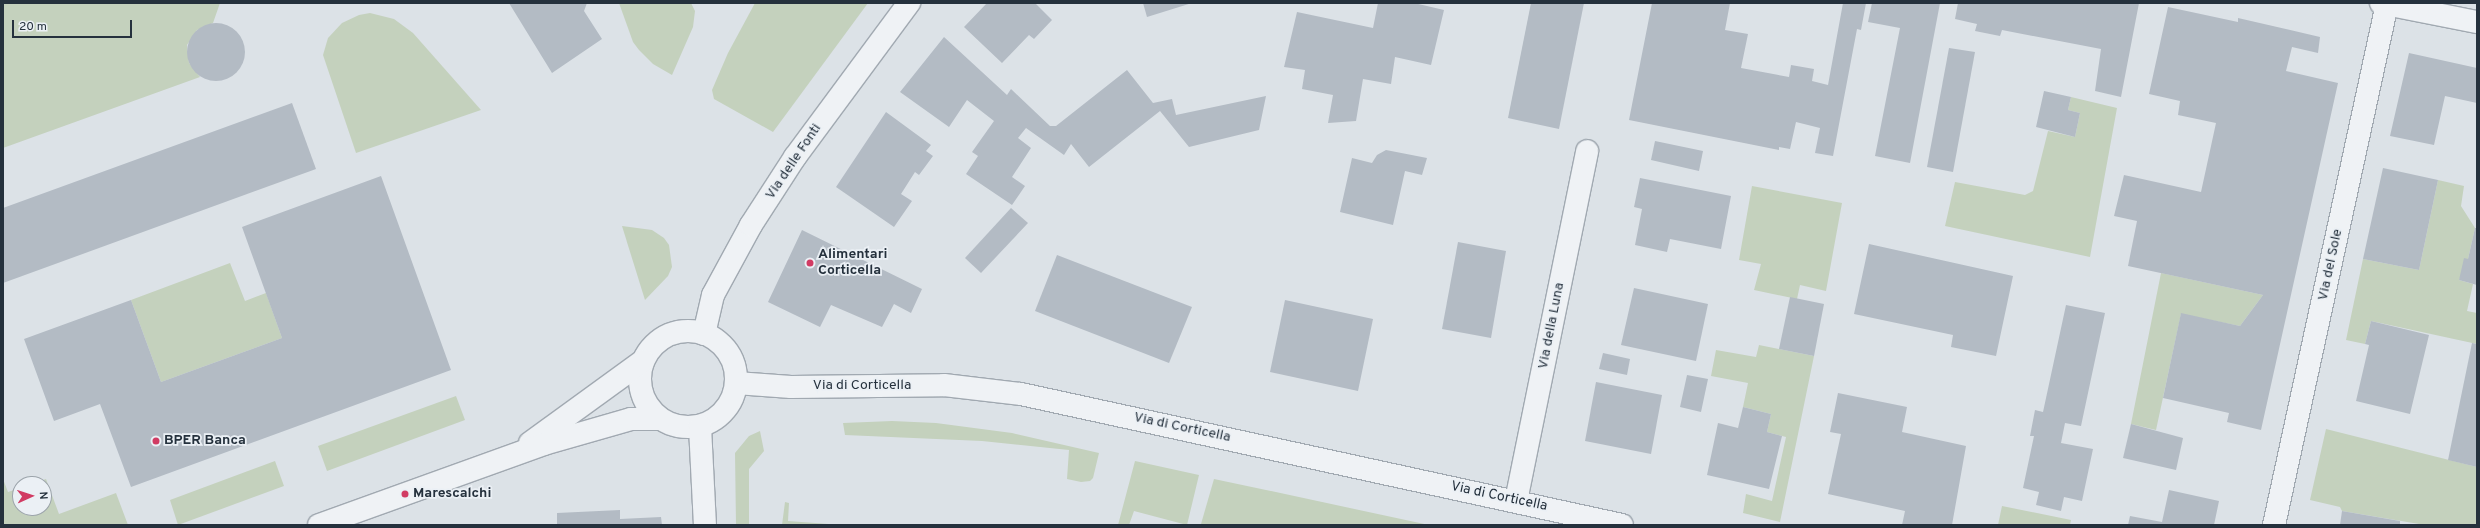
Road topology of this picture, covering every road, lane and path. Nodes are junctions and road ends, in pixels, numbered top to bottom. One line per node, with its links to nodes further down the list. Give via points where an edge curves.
1 (909, 3): 5 (street, Via delle Fonti, via 795,157 751,225 712,296)
2 (2384, 4): 3 (street); 15 (street, Via del Sole)
3 (2477, 22)
4 (1587, 151): 11 (street, Via della Luna)
5 (704, 334): 6 (street, via 679,332 667,336 656,343); 7 (street, via 719,342 729,354 735,368)
6 (643, 361): 8 (street, via 640,369 641,391 651,412); 10 (street)
7 (736, 383): 9 (street, via 731,403 724,412); 11 (street, Via di Corticella, via 769,386 944,385 1021,394)
8 (660, 419): 9 (street, via 682,428); 10 (street, via 631,419)
9 (700, 427): 13 (street)
10 (512, 454): 12 (street)
11 (1516, 501): 14 (street, Via di Corticella)
12 (319, 525)
13 (705, 525)
14 (1622, 525)
15 (2274, 525)

